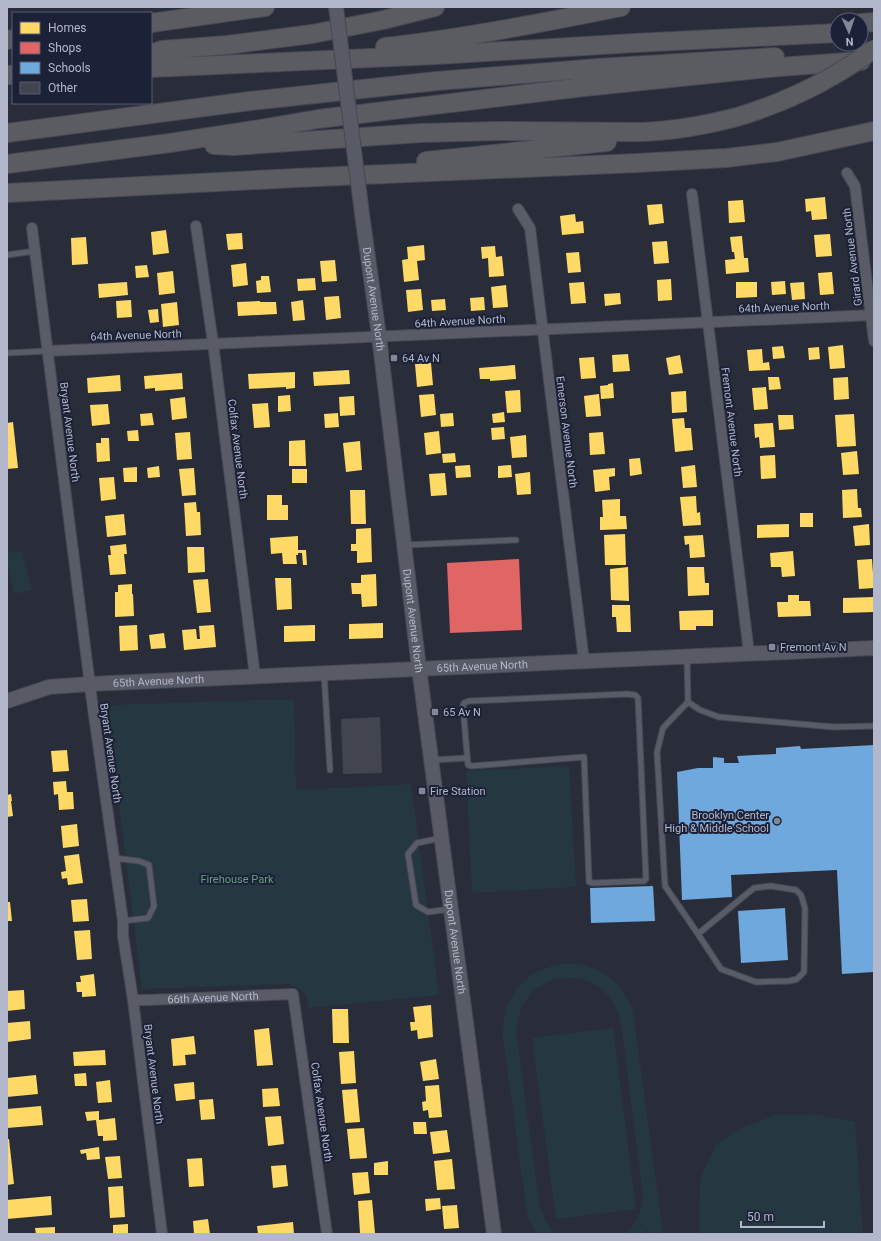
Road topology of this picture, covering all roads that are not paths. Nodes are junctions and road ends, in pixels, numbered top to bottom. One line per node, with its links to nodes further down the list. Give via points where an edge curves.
1 (202, 7): 6 (highway)
2 (265, 7): 6 (highway)
3 (336, 7): 34 (street, Dupont Avenue North, bridge)
4 (435, 7): 12 (highway, via 312,34 162,50)
5 (621, 7): 15 (highway, via 469,36)
6 (177, 20): 7 (highway)
7 (152, 23)
8 (829, 27): 10 (highway)
9 (829, 33): 10 (highway)
10 (634, 43): 15 (highway)
11 (874, 49): 17 (highway, bridge, via 808,90 737,118)
12 (152, 54)
13 (874, 54): 19 (highway, via 695,61 437,81 250,102)
14 (874, 60): 20 (highway, via 663,79 318,119)
15 (241, 64): 16 (highway)
16 (152, 68)
17 (707, 124): 20 (highway, via 642,132 420,133 233,146); 23 (highway, via 661,135 485,156)
18 (874, 131): 23 (highway, via 777,152 726,158)
19 (7, 134)
20 (170, 143): 21 (highway)
21 (7, 164)
22 (847, 173): 31 (street, Girard Avenue North, via 855,186)
23 (172, 184): 24 (highway)
24 (7, 193)
25 (692, 194): 32 (street, Fremont Avenue North)
26 (518, 209): 33 (street, Emerson Avenue North, via 530,228)
27 (196, 226): 36 (street, Colfax Avenue North)
28 (32, 228): 29 (street, Bryant Avenue North)
29 (35, 251): 30 (lane); 37 (street, Bryant Avenue North)
30 (7, 255)
31 (872, 315): 32 (street, 64th Avenue North); 35 (street, Girard Avenue North)
32 (708, 322): 33 (street, 64th Avenue North); 42 (street, Fremont Avenue North)
33 (542, 329): 34 (street, 64th Avenue North); 44 (street, Emerson Avenue North)
34 (379, 336): 36 (street, 64th Avenue North); 40 (street, Dupont Avenue North)
35 (874, 341)
36 (213, 343): 37 (street, 64th Avenue North); 47 (street, Colfax Avenue North)
37 (47, 351): 38 (lane); 48 (street, Bryant Avenue North)
38 (7, 353)
39 (516, 540): 40 (lane)
40 (404, 546): 45 (street, Dupont Avenue North)
41 (874, 648): 42 (street, 65th Avenue North)
42 (749, 653): 43 (street, 65th Avenue North)
43 (687, 656): 44 (street, 65th Avenue North); 50 (lane)
44 (584, 661): 45 (street, 65th Avenue North)
45 (419, 668): 46 (street, 65th Avenue North); 53 (street, Dupont Avenue North)
46 (324, 673): 47 (street, 65th Avenue North); 54 (lane)
47 (255, 676): 48 (street, 65th Avenue North)
48 (90, 684): 49 (street, via 49,687); 56 (street, Bryant Avenue North)
49 (8, 699)
50 (688, 702): 51 (lane, via 719,717 834,727); 59 (lane, via 663,728 656,752 665,886)
51 (874, 726)
52 (467, 758): 52 (lane, via 468,764 472,766 584,757 589,882 645,880 638,698 635,695 469,701 464,703 463,707); 53 (lane)
53 (431, 760): 55 (street, Dupont Avenue North)
54 (330, 770)
55 (442, 838): 57 (street, Dupont Avenue North); 57 (lane, via 417,842 408,854 416,905 428,912)
56 (114, 858): 58 (street, Bryant Avenue North); 58 (lane, via 149,865 154,906 148,918)
57 (451, 909): 64 (street, Dupont Avenue North)
58 (122, 921): 61 (street, Bryant Avenue North)
59 (698, 934): 59 (lane, via 721,969 744,978 756,982 788,981 797,979 804,972 805,908 801,895 796,890 771,886 754,888)
60 (293, 994): 61 (street, 66th Avenue North); 63 (street, Colfax Avenue North)
61 (133, 1000): 62 (street, Bryant Avenue North)
62 (162, 1234)
63 (327, 1234)
64 (494, 1234)

